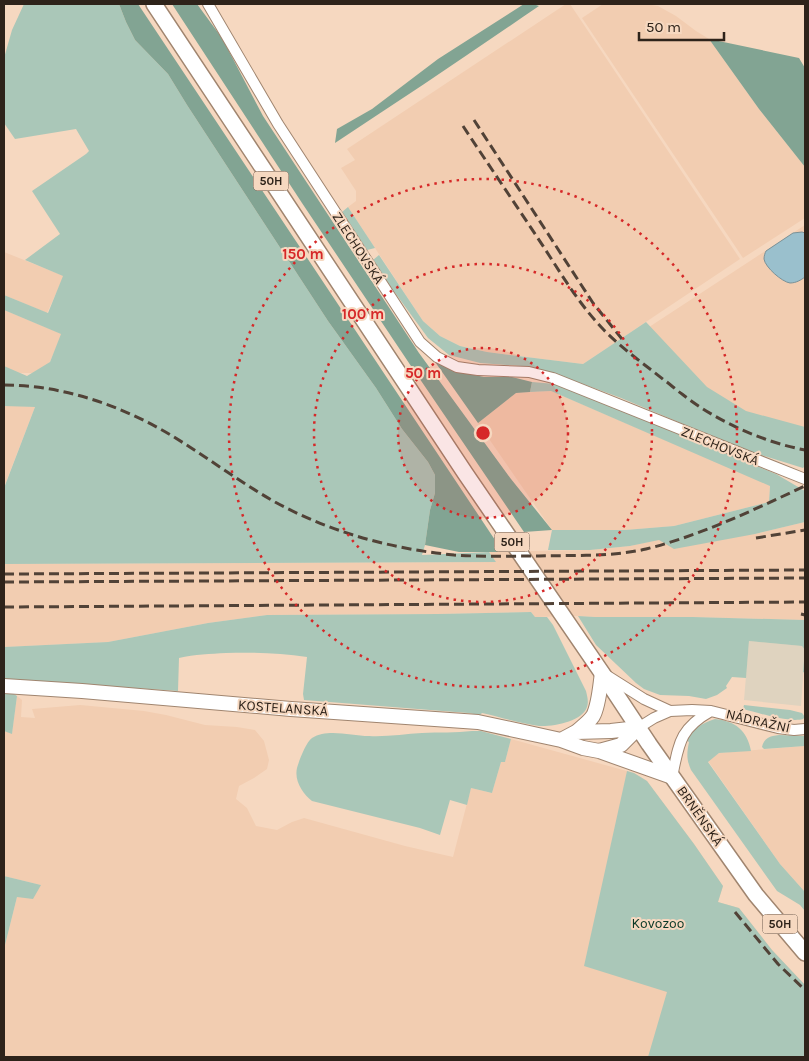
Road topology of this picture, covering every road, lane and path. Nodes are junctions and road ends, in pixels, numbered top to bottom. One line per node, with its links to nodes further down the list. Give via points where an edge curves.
1 (154, 4): 4 (main road, 50H, via 465,473)
2 (208, 4): 3 (street, ZLECHOVSKÁ, via 287,138 420,342 437,357 457,367 529,372 553,378)
3 (805, 479)
4 (602, 673): 6 (street, NÁDRAŽNÍ); 8 (main road, BRNĚNSKÁ / 50H); 10 (main road, via 594,715)
5 (4, 686): 11 (main road, KOSTELANSKÁ, via 478,722)
6 (670, 711): 7 (street, NÁDRAŽNÍ); 8 (street, NÁDRAŽNÍ)
7 (711, 711): 9 (street, NÁDRAŽNÍ, via 778,728); 13 (street, NÁDRAŽNÍ, via 693,723 683,735)
8 (638, 728): 10 (main road); 12 (main road, via 621,745); 13 (main road, BRNĚNSKÁ / 50H)
9 (805, 729)
10 (576, 732): 11 (main road)
11 (561, 740): 12 (main road, KOSTELANSKÁ)
12 (599, 751): 13 (main road, KOSTELANSKÁ)
13 (672, 777): 14 (main road, BRNĚNSKÁ / 50H, via 756,895)
14 (805, 952)

